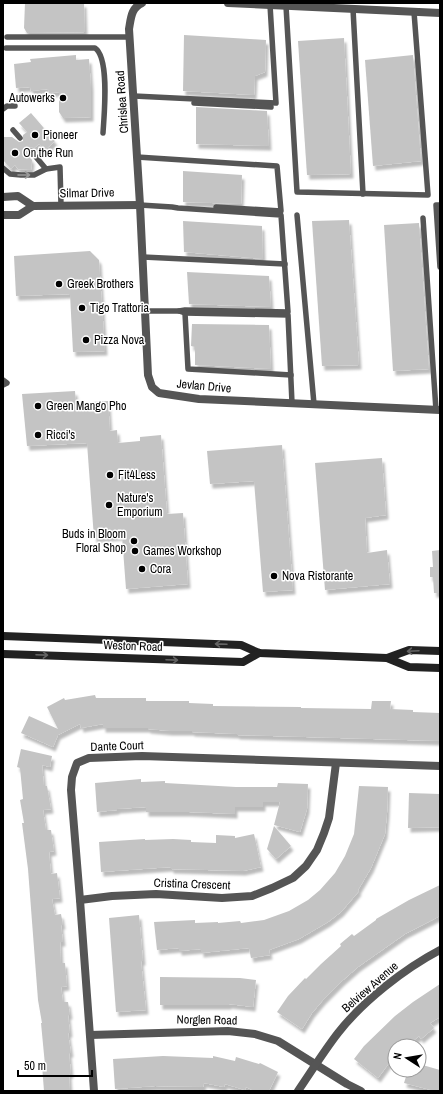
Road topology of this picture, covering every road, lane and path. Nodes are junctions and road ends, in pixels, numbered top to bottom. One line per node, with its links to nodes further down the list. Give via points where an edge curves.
1 (142, 3): 9 (street, Chrislea Road, via 136,6 131,15)
2 (228, 3): 3 (street)
3 (270, 5): 4 (street); 11 (lane, via 276,103)
4 (286, 6): 5 (street); 23 (lane, via 297,192)
5 (353, 9): 6 (street); 23 (lane)
6 (414, 12): 7 (street); 23 (lane, via 428,195)
7 (440, 13)
8 (7, 37): 9 (lane)
9 (130, 37): 11 (street, Chrislea Road)
10 (6, 48): 17 (lane, via 94,48 99,51 104,80)
11 (134, 96): 20 (street, Chrislea Road)
12 (194, 103): 15 (lane)
13 (5, 106): 14 (lane)
14 (14, 106)
15 (271, 108)
16 (13, 130): 18 (lane)
17 (103, 134)
18 (20, 138)
19 (31, 151): 22 (lane)
20 (137, 157): 26 (street, Chrislea Road); 29 (lane, via 277,166 281,210 178,205)
21 (3, 168): 22 (lane, one-way to 22, via 10,174 21,175 34,175)
22 (46, 169): 25 (lane, via 60,167)
23 (364, 194)
24 (3, 197): 28 (street, via 18,196)
25 (61, 205): 26 (street, Silmar Drive); 28 (street, Silmar Drive)
26 (140, 205): 29 (lane); 33 (street, Jevlan Drive)
27 (440, 205): 35 (lane, via 436,205)
28 (33, 206): 30 (street, Silmar Drive, via 19,215)
29 (172, 207): 34 (lane, via 281,215)
30 (3, 215)
31 (298, 215): 42 (lane)
32 (423, 218): 43 (lane)
33 (143, 257): 34 (lane); 36 (street, Jevlan Drive)
34 (285, 264): 37 (lane, via 288,312)
35 (440, 267)
36 (145, 310): 37 (lane); 41 (street, Jevlan Drive, via 148,375 152,387 159,393 199,400)
37 (182, 312): 38 (lane, via 188,369); 38 (lane, via 288,315)
38 (291, 375): 41 (lane)
39 (3, 380): 40 (lane, via 7,383)
40 (3, 385)
41 (292, 404): 42 (street, Jevlan Drive)
42 (314, 404): 43 (street, Jevlan Drive)
43 (438, 410)
44 (3, 636): 46 (main road, Weston Road, one-way to 44, via 241,645)
45 (440, 651): 48 (main road, Weston Road, one-way to 48, via 409,650)
46 (258, 653): 47 (main road, Weston Road, one-way to 46, via 243,662); 48 (main road, Weston Road)
47 (3, 654)
48 (387, 658): 49 (main road, Weston Road, via 409,667)
49 (440, 668)
50 (336, 763): 51 (street, Dante Court); 52 (street, Cristina Crescent, via 329,818 324,834 306,866 292,878 252,896 222,898 156,894); 52 (street, Dante Court, via 142,756 89,758 77,763 71,790)
51 (440, 766)
52 (80, 900): 54 (street, Dante Court)
53 (440, 950): 55 (street, Belview Avenue, via 412,966 358,1010 337,1033)
54 (90, 1035): 55 (street, Norglen Road, via 228,1031 255,1034 278,1041); 56 (street, Dante Court)
55 (316, 1065): 57 (street, Belview Avenue); 58 (street, Norglen Road)
56 (94, 1091)
57 (298, 1091)
58 (361, 1091)

